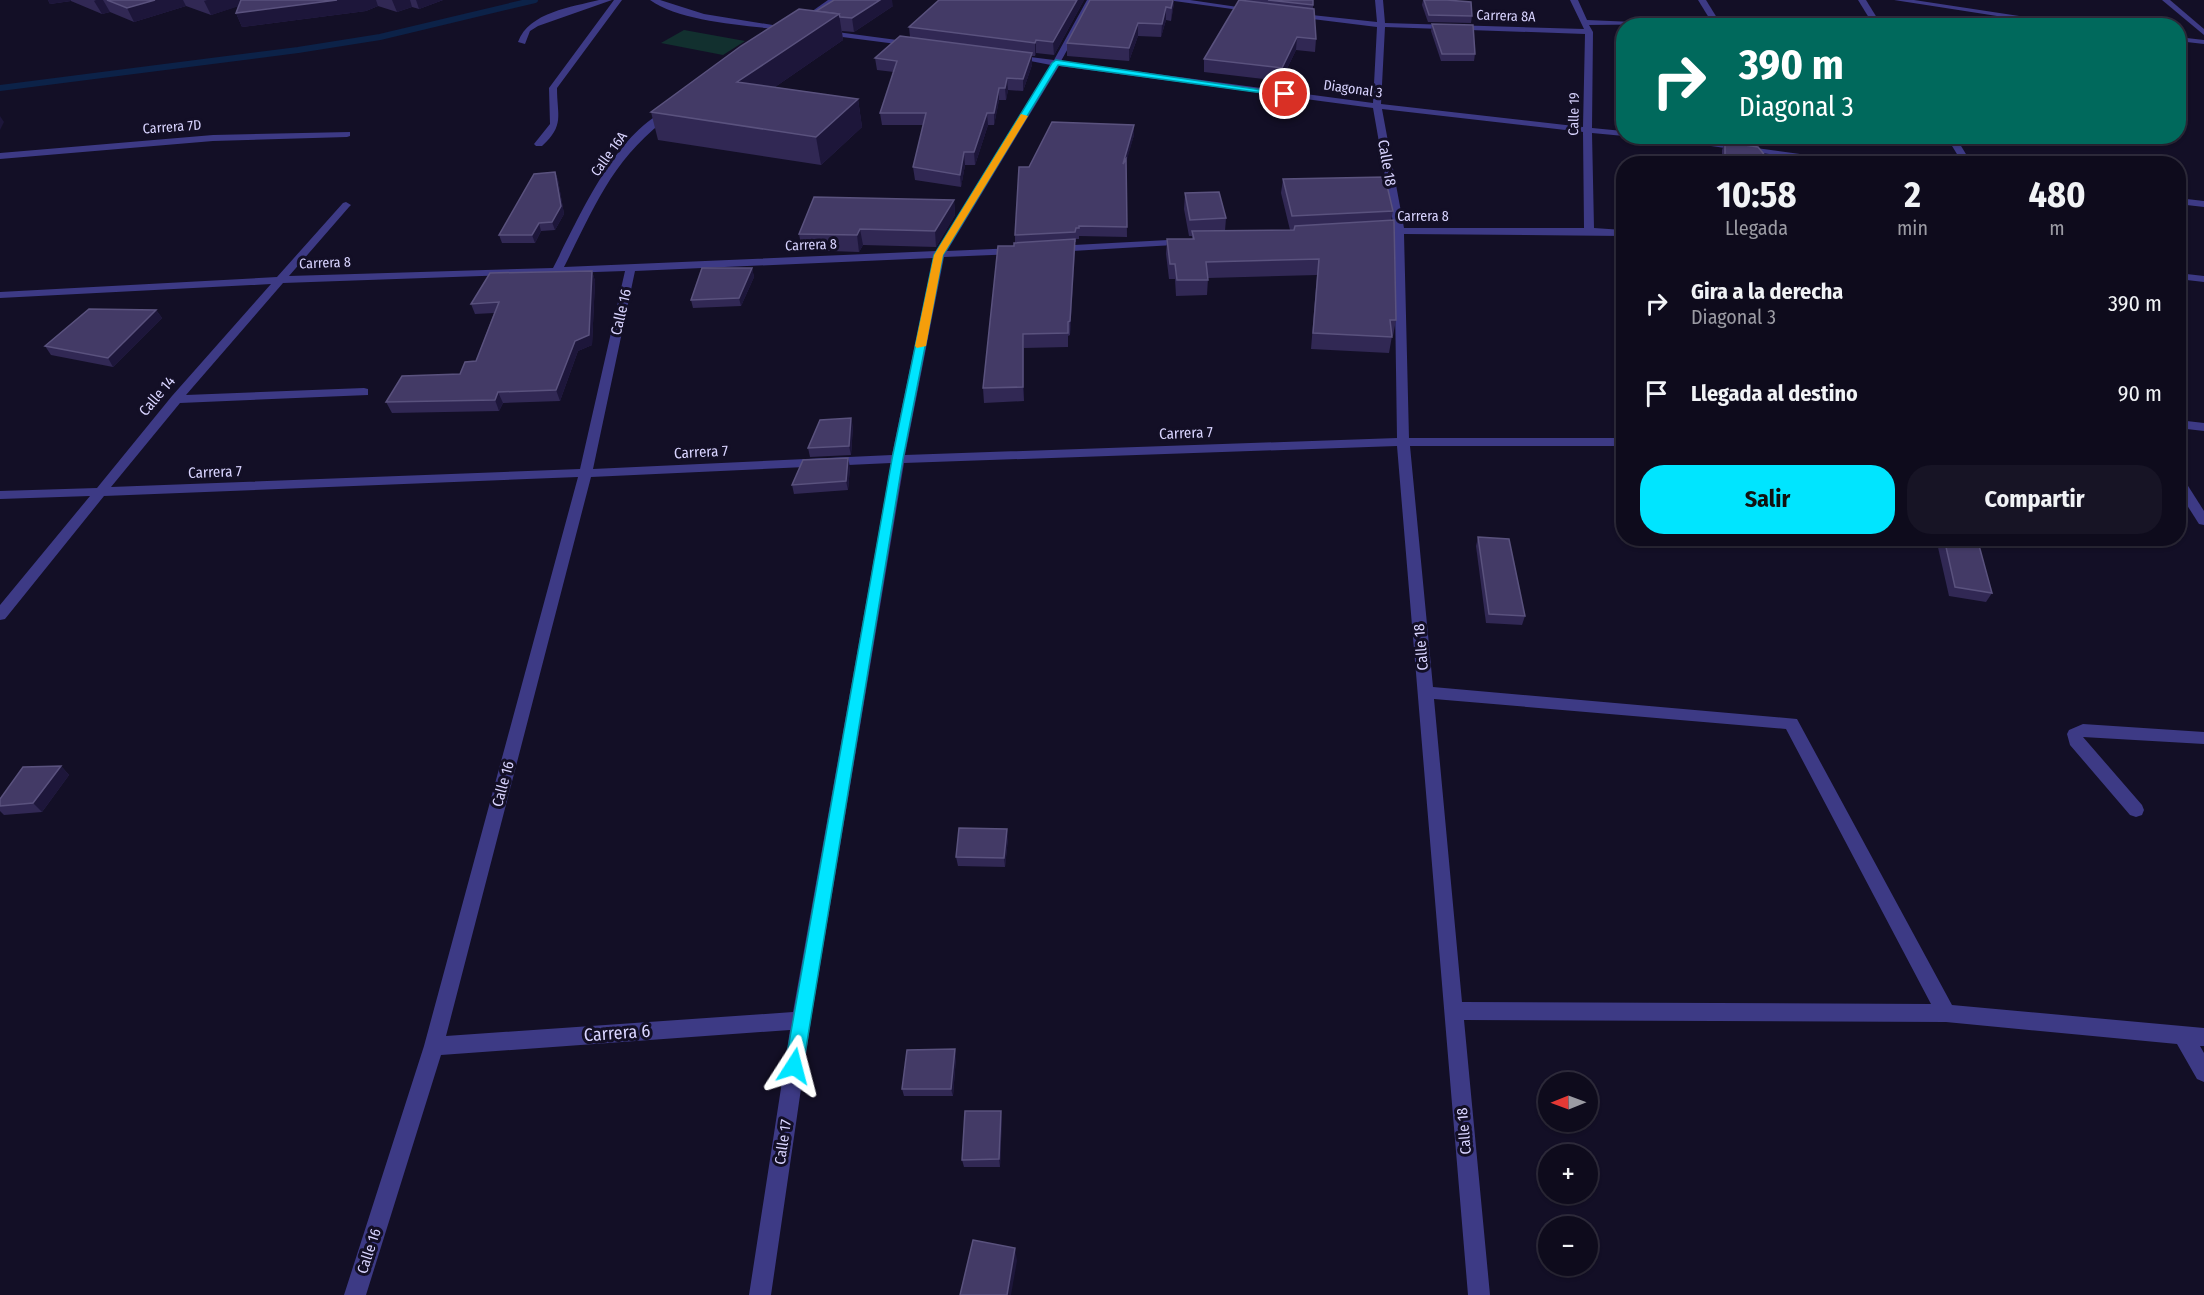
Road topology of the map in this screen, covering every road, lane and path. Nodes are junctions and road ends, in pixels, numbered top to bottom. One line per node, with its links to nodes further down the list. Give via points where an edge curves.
1 (608, 0): 27 (street, via 530,27)
2 (618, 0): 37 (street, via 553,88 556,121 553,132)
3 (654, 0): 20 (street, via 715,18)
4 (833, 0): 20 (street)
5 (1091, 0): 31 (street, Calle 17)
6 (1171, 0): 13 (street)
7 (1379, 0): 21 (street, Calle 18)
8 (1574, 0): 18 (street, Calle 19)
9 (1702, 0): 15 (street)
10 (1862, 0): 16 (street)
11 (1898, 0): 17 (street)
12 (2166, 0): 24 (street)
13 (1264, 11)
14 (1287, 14): 21 (street, Carrera 8A)
15 (1713, 18)
16 (1873, 18)
17 (2025, 18)
18 (1585, 22): 19 (street); 23 (street, Calle 19)
19 (1616, 23)
20 (801, 25): 25 (street)
21 (1381, 25): 23 (street, Carrera 8A); 33 (street, Calle 18)
22 (815, 32): 29 (street)
23 (1589, 32): 34 (street, Calle 19)
24 (2204, 33)
25 (783, 35)
26 (2186, 40): 28 (street)
27 (522, 42)
28 (2204, 42)
29 (919, 45)
30 (999, 55): 31 (street, Diagonal 3)
31 (1056, 63): 33 (street, Diagonal 3); 51 (street, Calle 17)
32 (679, 106): 53 (street, Calle 16A, via 629,146 608,175)
33 (1377, 106): 34 (street, Diagonal 3); 44 (street, Calle 18)
34 (1587, 130): 35 (street, Diagonal 3); 45 (street, Calle 19)
35 (1616, 133)
36 (347, 134): 39 (street, Carrera 7D, via 213,138)
37 (539, 144)
38 (1707, 144): 40 (street)
39 (0, 156)
40 (1804, 156)
41 (2186, 202): 42 (street)
42 (2204, 204)
43 (346, 205): 56 (street, Calle 14)
44 (1399, 230): 45 (street, Carrera 8); 46 (street, Carrera 8); 62 (street, Calle 18)
45 (1589, 231): 47 (street, Carrera 8)
46 (1364, 232)
47 (1616, 233)
48 (1198, 241): 49 (street)
49 (1045, 249)
50 (1033, 250): 51 (street, Carrera 8)
51 (939, 255): 52 (street, Carrera 8); 64 (street, Calle 17)
52 (631, 267): 53 (street, Carrera 8); 65 (street, Calle 16)
53 (557, 271): 56 (street, Carrera 8)
54 (2186, 277): 55 (street)
55 (2204, 279)
56 (279, 280): 57 (street, Carrera 8); 59 (street, Calle 14)
57 (0, 295)
58 (364, 392): 59 (street)
59 (176, 399): 66 (street, Calle 14)
60 (2186, 425): 61 (street)
61 (2204, 426)
62 (1403, 442): 63 (street, Carrera 7); 64 (street, Carrera 7); 71 (street, Calle 18)
63 (1616, 442)
64 (898, 459): 65 (street, Carrera 7); 76 (street, Calle 17)
65 (585, 474): 66 (street, Carrera 7); 79 (street, Calle 16)
66 (98, 493): 68 (street, Carrera 7); 70 (street, Calle 14)
67 (2186, 494): 69 (street)
68 (0, 495)
69 (2204, 521)
70 (0, 615)
71 (1425, 692): 74 (street, Calle 18); 75 (street, via 1791,723)
72 (2204, 738): 73 (street, via 2083,730 2076,734 2076,741)
73 (2136, 810)
74 (1454, 1011): 75 (street); 83 (street, Calle 18)
75 (1946, 1013): 77 (street)
76 (801, 1020): 79 (street, Carrera 6); 82 (street, Calle 17)
77 (2182, 1034): 78 (street); 80 (street)
78 (2204, 1037)
79 (434, 1046): 81 (street, Calle 16)
80 (2204, 1072)
81 (355, 1295)
82 (760, 1295)
83 (1479, 1295)

